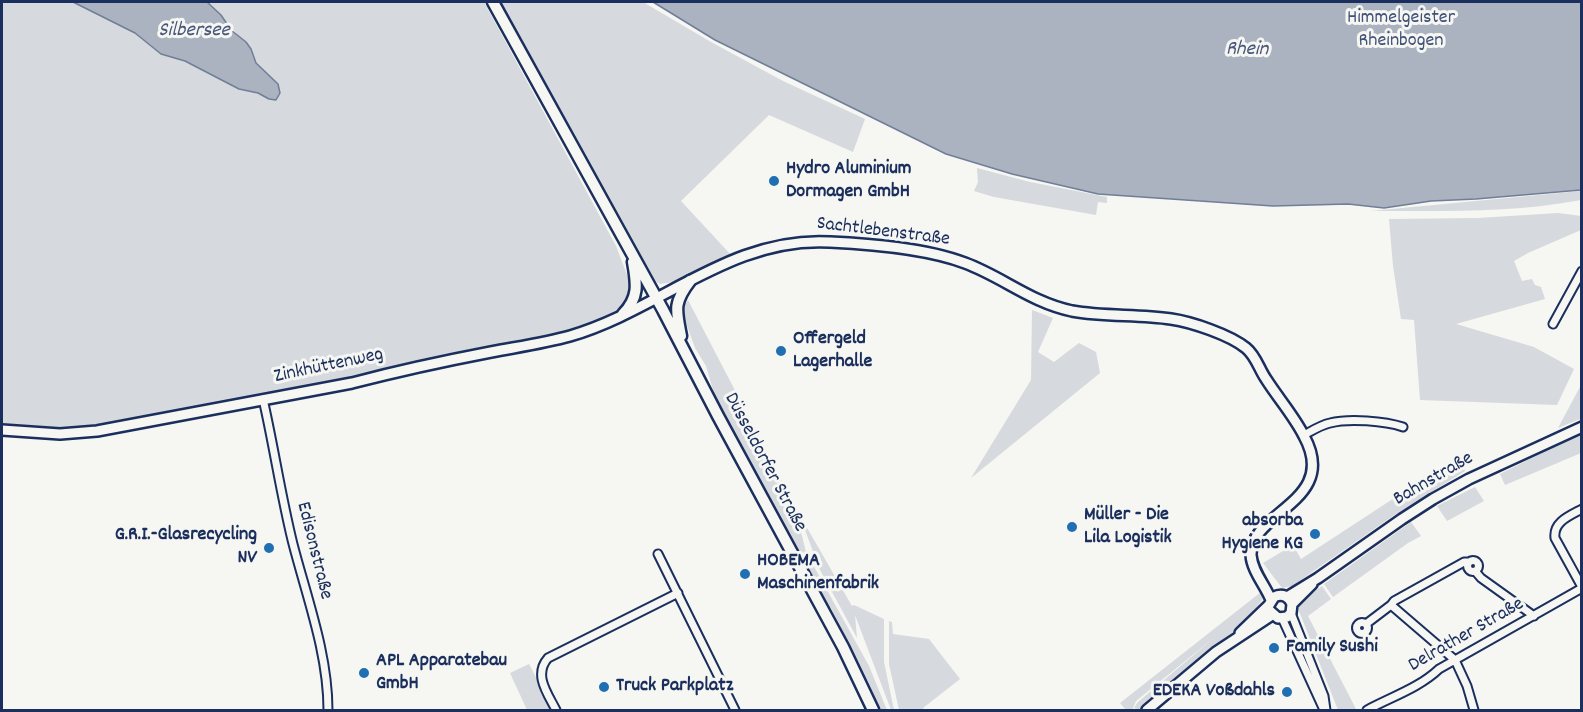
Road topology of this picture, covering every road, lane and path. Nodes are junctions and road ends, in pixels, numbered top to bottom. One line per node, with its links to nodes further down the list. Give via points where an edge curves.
1 (493, 2): 2 (main road, Düsseldorfer Straße)
2 (632, 253): 5 (main road, Düsseldorfer Straße); 6 (main road, via 637,292)
3 (1581, 271): 7 (street)
4 (690, 281): 5 (street, Sachtlebenstraße); 8 (main road, via 676,306); 13 (street, Sachtlebenstraße, via 751,252 801,242 948,257 1052,305 1084,313 1174,319 1234,340 1252,354)
5 (656, 298): 6 (street, Zinkhüttenweg); 8 (main road, Düsseldorfer Straße)
6 (623, 314): 9 (street, Zinkhüttenweg, via 570,336)
7 (1553, 324)
8 (683, 348): 26 (main road, Düsseldorfer Straße, via 856,672)
9 (263, 399): 12 (street, Zinkhüttenweg, via 81,433); 23 (street, Edisonstraße, via 319,643)
10 (1581, 427): 19 (street, Bahnstraße, via 1433,499)
11 (1403, 428): 13 (street, via 1391,423 1338,421)
12 (2, 430)
13 (1304, 435): 19 (street, Sachtlebenstraße, via 1311,459 1309,481 1252,544 1251,557 1257,572)
14 (1581, 509): 16 (street, via 1562,520 1554,532)
15 (658, 554): 17 (street)
16 (1581, 587): 20 (street, Delrather Straße)
17 (678, 593): 24 (street, via 548,658 541,669 543,684); 25 (street)
18 (1391, 605): 20 (street, via 1469,562 1468,569); 21 (street); 22 (street)
19 (1280, 606): 27 (street, Bahnstraße, via 1182,679); 28 (street)
20 (1534, 616): 22 (street, Delrather Straße)
21 (1366, 624)
22 (1455, 660): 29 (street, Delrather Straße); 30 (street)
23 (328, 711)
24 (556, 711)
25 (735, 711)
26 (873, 711)
27 (1147, 711)
28 (1325, 711)
29 (1367, 711)
30 (1474, 711)

